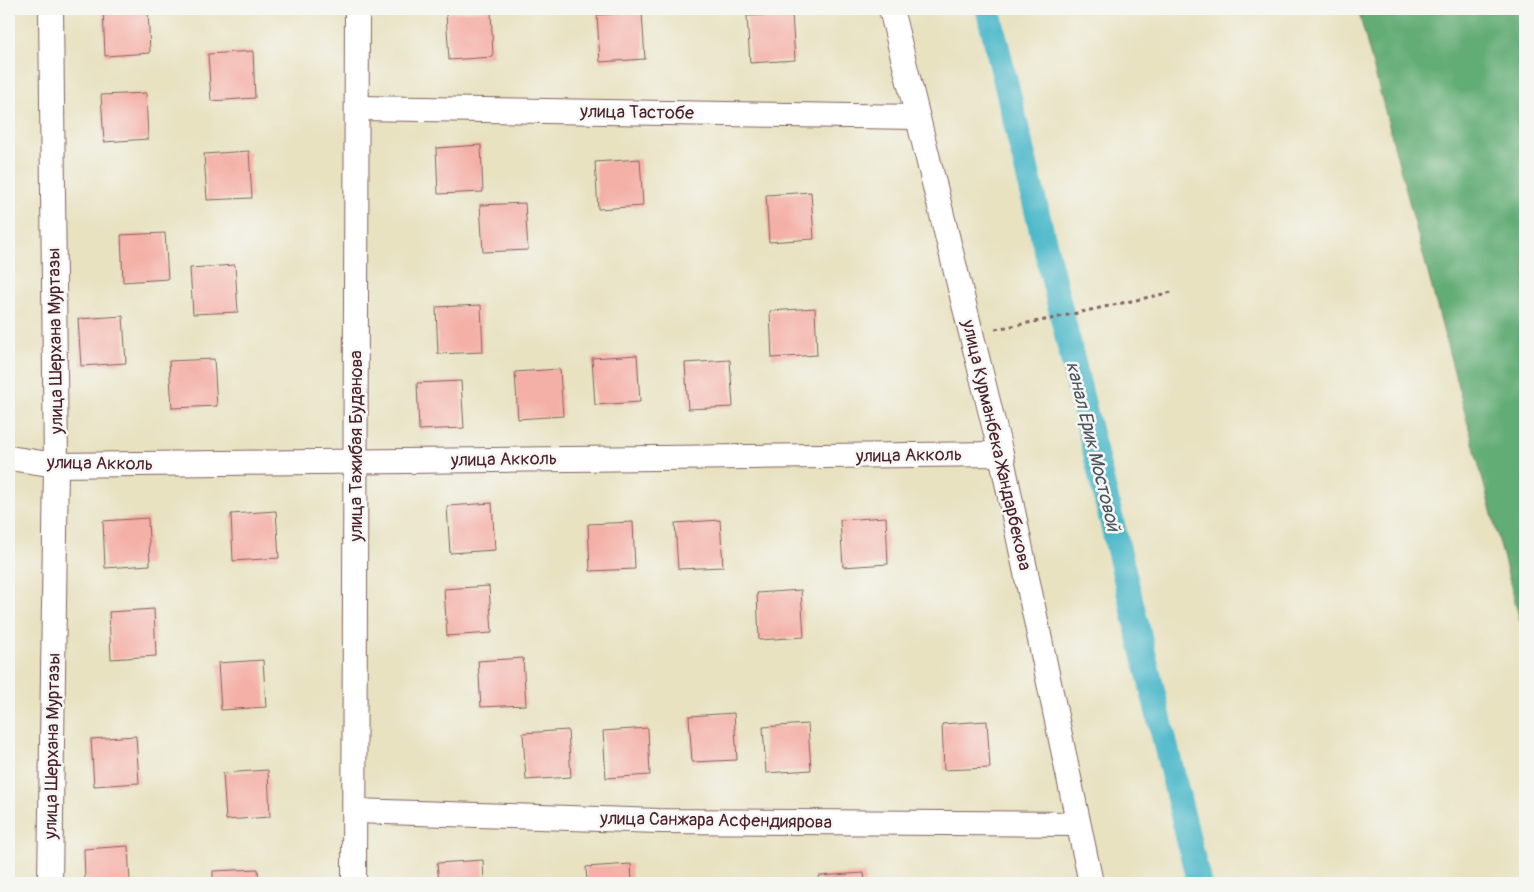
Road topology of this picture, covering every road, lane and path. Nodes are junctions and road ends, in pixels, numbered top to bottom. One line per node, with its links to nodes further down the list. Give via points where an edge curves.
1 (51, 9): 11 (street, улица Шерхана Муртазы)
2 (357, 9): 4 (street, улица Тажибая Буданова)
3 (891, 9): 5 (street, улица Курманбека Жандарбекова)
4 (358, 108): 5 (street, улица Тастобе); 10 (street, улица Тажибая Буданова)
5 (917, 117): 7 (street, улица Курманбека Жандарбекова)
6 (1172, 292): 7 (path)
7 (972, 333): 8 (street, улица Курманбека Жандарбекова)
8 (1001, 454): 10 (street, улица Акколь); 13 (street, улица Курманбека Жандарбекова)
9 (9, 458): 11 (street, улица Акколь)
10 (355, 460): 11 (street, улица Акколь); 12 (street, улица Тажибая Буданова)
11 (56, 465): 14 (street, улица Шерхана Муртазы)
12 (355, 811): 13 (street, улица Санжара Асфендиярова, via 659,821); 15 (street, улица Тажибая Буданова)
13 (1078, 824): 16 (street, улица Курманбека Жандарбекова)
14 (50, 883)
15 (354, 883)
16 (1091, 883)

